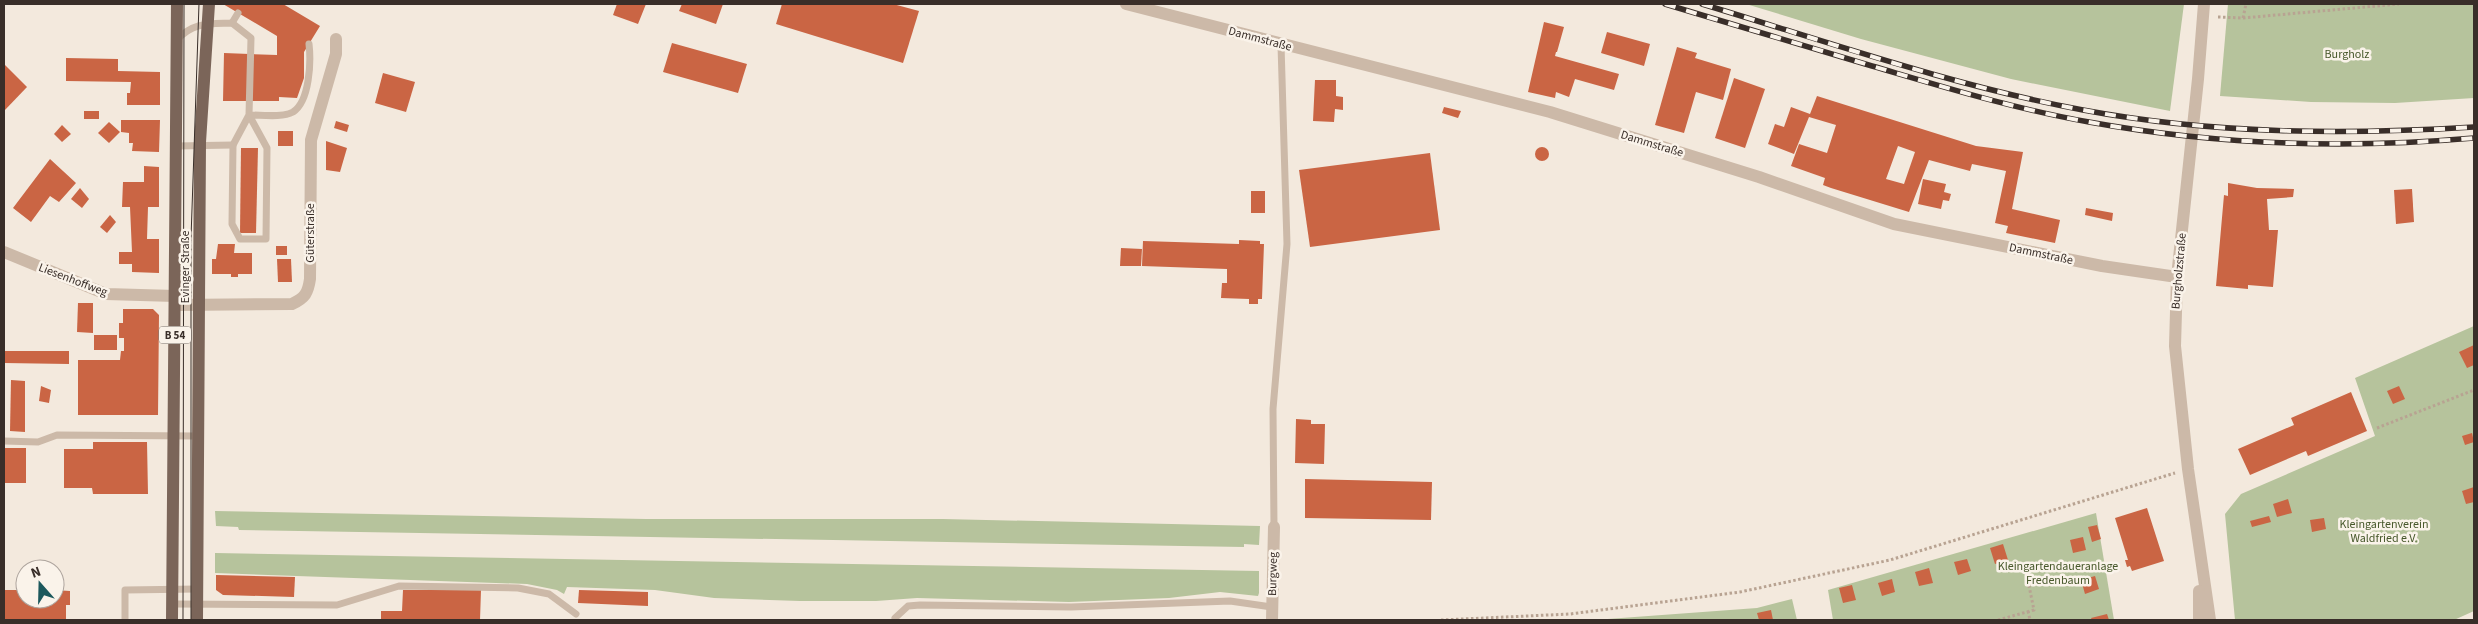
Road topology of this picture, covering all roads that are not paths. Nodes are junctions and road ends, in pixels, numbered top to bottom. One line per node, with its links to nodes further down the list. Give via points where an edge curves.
1 (177, 4): 9 (main road, Evinger Straße / B 54)
2 (208, 4): 7 (main road, Evinger Straße / B 54)
3 (1126, 4): 11 (street, Dammstraße)
4 (2204, 4): 17 (street, Burgholzstraße)
5 (238, 12): 6 (lane)
6 (232, 22): 7 (lane); 12 (lane, via 251,38)
7 (208, 24): 9 (lane, via 198,24 184,31); 15 (main road, Evinger Straße / B 54)
8 (336, 39): 19 (street, Güterstraße, via 336,54 311,140 308,292 292,304)
9 (176, 40): 14 (main road, Evinger Straße / B 54)
10 (309, 44): 12 (lane, via 309,74 299,105 293,112 284,114)
11 (1281, 44): 17 (street, Dammstraße, via 1550,112 1759,177 1894,224 2102,266); 23 (lane, via 1286,244 1273,409)
12 (250, 115): 13 (lane); 13 (lane, via 267,148 266,239 240,239 232,224)
13 (233, 145): 15 (lane)
14 (176, 146): 15 (lane); 18 (main road, Evinger Straße / B 54)
15 (200, 146): 19 (main road, Evinger Straße / B 54)
16 (4, 252): 18 (street, Liesenhoffweg, via 106,294)
17 (2177, 277): 24 (street, Burgholzstraße, via 2176,346)
18 (175, 301): 19 (street, Güterstraße); 20 (main road, Evinger Straße / B 54)
19 (199, 305): 21 (main road, Evinger Straße / B 54)
20 (174, 436): 21 (lane); 22 (lane, via 57,435 38,442); 25 (main road, Evinger Straße / B 54)
21 (197, 436): 26 (main road, Evinger Straße / B 54)
22 (4, 441)
23 (1274, 527): 29 (street, Burgweg)
24 (2198, 538): 36 (street, Burgholzstraße); 37 (street, Burgholzstraße)
25 (172, 589): 26 (lane); 27 (main road, Evinger Straße / B 54); 32 (lane, via 125,590)
26 (198, 589): 28 (main road, Evinger Straße / B 54)
27 (172, 604): 28 (lane); 33 (main road, Evinger Straße / B 54)
28 (198, 604): 30 (lane, via 337,606 399,586 518,588 549,594); 34 (main road, Evinger Straße / B 54)
29 (1272, 607): 31 (lane, via 1230,601 1071,607 920,605 908,606); 35 (street, Burgweg)
30 (576, 614)
31 (895, 618)
32 (125, 620)
33 (172, 620)
34 (198, 620)
35 (1272, 620)
36 (2200, 620)
37 (2210, 620)

